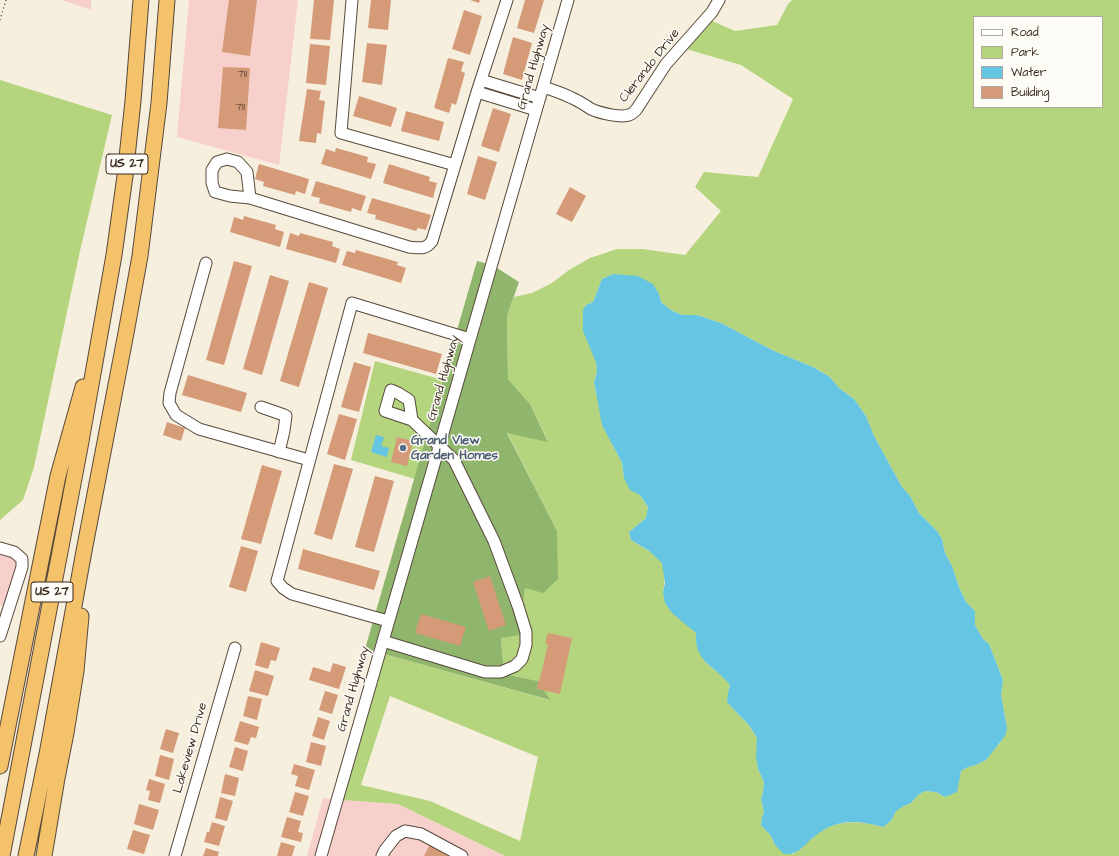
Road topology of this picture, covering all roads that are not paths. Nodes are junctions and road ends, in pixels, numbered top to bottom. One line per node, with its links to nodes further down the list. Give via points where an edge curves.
1 (142, 0): 14 (highway, US 27, via 125,176)
2 (352, 0): 11 (street, via 341,133)
3 (507, 0): 7 (street)
4 (568, 0): 9 (street, Grand Highway)
5 (719, 0): 9 (street, Clerando Drive, via 712,12 666,64 631,114 627,116 604,113 555,90)
6 (165, 5): 21 (highway, US 27, via 158,103 140,256)
7 (481, 80): 8 (street); 9 (street, Clerando Drive)
8 (477, 92): 10 (street); 11 (street)
9 (541, 92): 10 (street, Grand Highway)
10 (536, 110): 15 (street, Grand Highway)
11 (456, 165): 12 (street, via 432,241 429,246 422,249)
12 (250, 198)
13 (206, 263): 19 (street, via 169,403 176,415 199,429)
14 (101, 327): 27 (highway, via 58,476); 28 (highway, US 27)
15 (470, 339): 18 (street, Grand Highway); 20 (street, via 352,303)
16 (260, 407): 19 (street, via 286,416)
17 (412, 420): 18 (street)
18 (439, 447): 23 (street, Grand Highway); 25 (street, via 454,460 494,541 526,632 522,660 501,672 485,672)
19 (279, 452): 20 (street)
20 (309, 460): 23 (street, via 277,581 292,594)
21 (90, 520): 29 (highway, US 27); 30 (highway, via 76,671)
22 (0, 548): 24 (street, via 14,552 22,559 22,567)
23 (388, 621): 25 (street, Grand Highway)
24 (0, 636)
25 (383, 641): 32 (street, Grand Highway)
26 (235, 648): 31 (street, Lakeview Drive)
27 (0, 766)
28 (2, 856)
29 (26, 856)
30 (44, 856)
31 (175, 856)
32 (321, 856)
33 (382, 856): 34 (street, via 396,836 405,831 420,834)
34 (462, 856)

